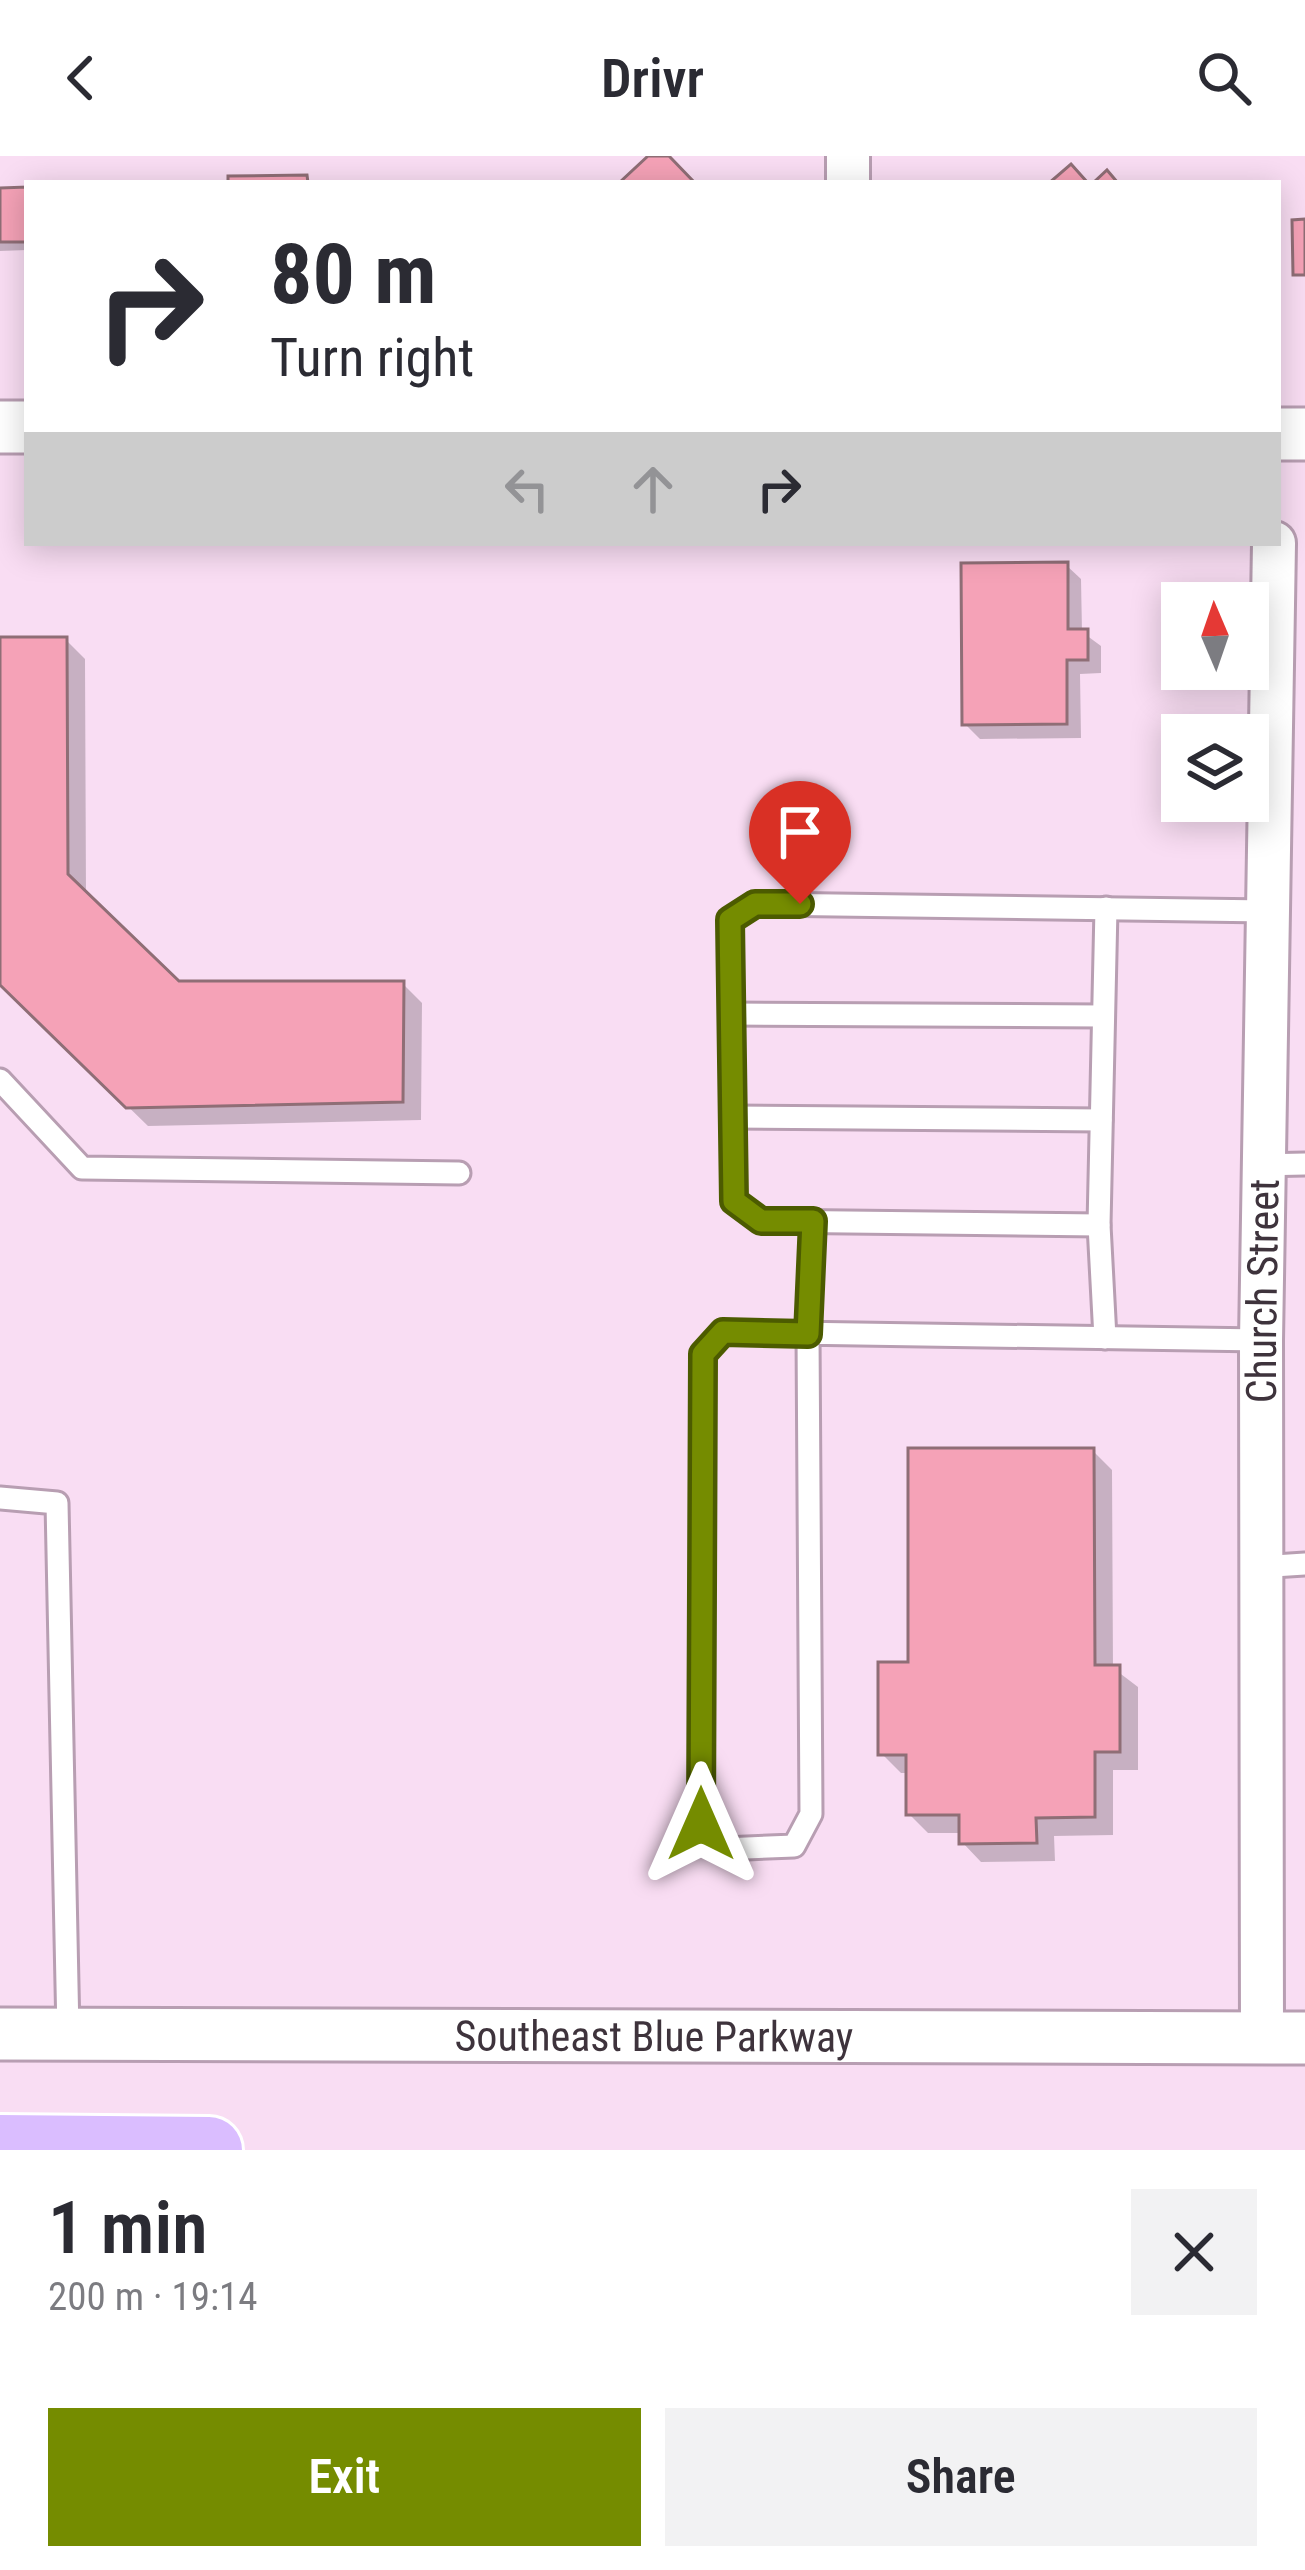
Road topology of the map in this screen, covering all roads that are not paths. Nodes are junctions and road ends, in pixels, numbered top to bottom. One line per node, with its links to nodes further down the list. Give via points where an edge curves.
1 (1274, 546): 3 (street, Church Street)
2 (1106, 908): 3 (lane); 4 (lane, via 755,904 730,920); 5 (lane)
3 (1268, 911): 9 (street, Church Street)
4 (731, 1014): 5 (lane); 7 (lane)
5 (1103, 1016): 8 (lane)
6 (0, 1080): 10 (lane, via 82,1168)
7 (733, 1117): 8 (lane); 11 (lane, via 734,1201 761,1221)
8 (1101, 1120): 12 (lane)
9 (1284, 1164): 15 (street, Church Street)
10 (459, 1173)
11 (813, 1221): 12 (lane); 13 (lane)
12 (1099, 1225): 14 (lane)
13 (808, 1334): 13 (lane, via 723,1332 703,1354 701,1824 723,1849 794,1846 811,1814); 14 (lane)
14 (1105, 1338): 15 (lane)
15 (1261, 1340): 18 (street, Church Street)
16 (0, 1498): 20 (lane, via 57,1503)
17 (1305, 1564): 18 (lane)
18 (1259, 1567): 21 (street, Church Street)
19 (0, 2034): 20 (street, Southeast Blue Parkway)
20 (68, 2034): 21 (street, Southeast Blue Parkway)
21 (1284, 2038)
22 (0, 2148): 23 (highway)
23 (209, 2150)

